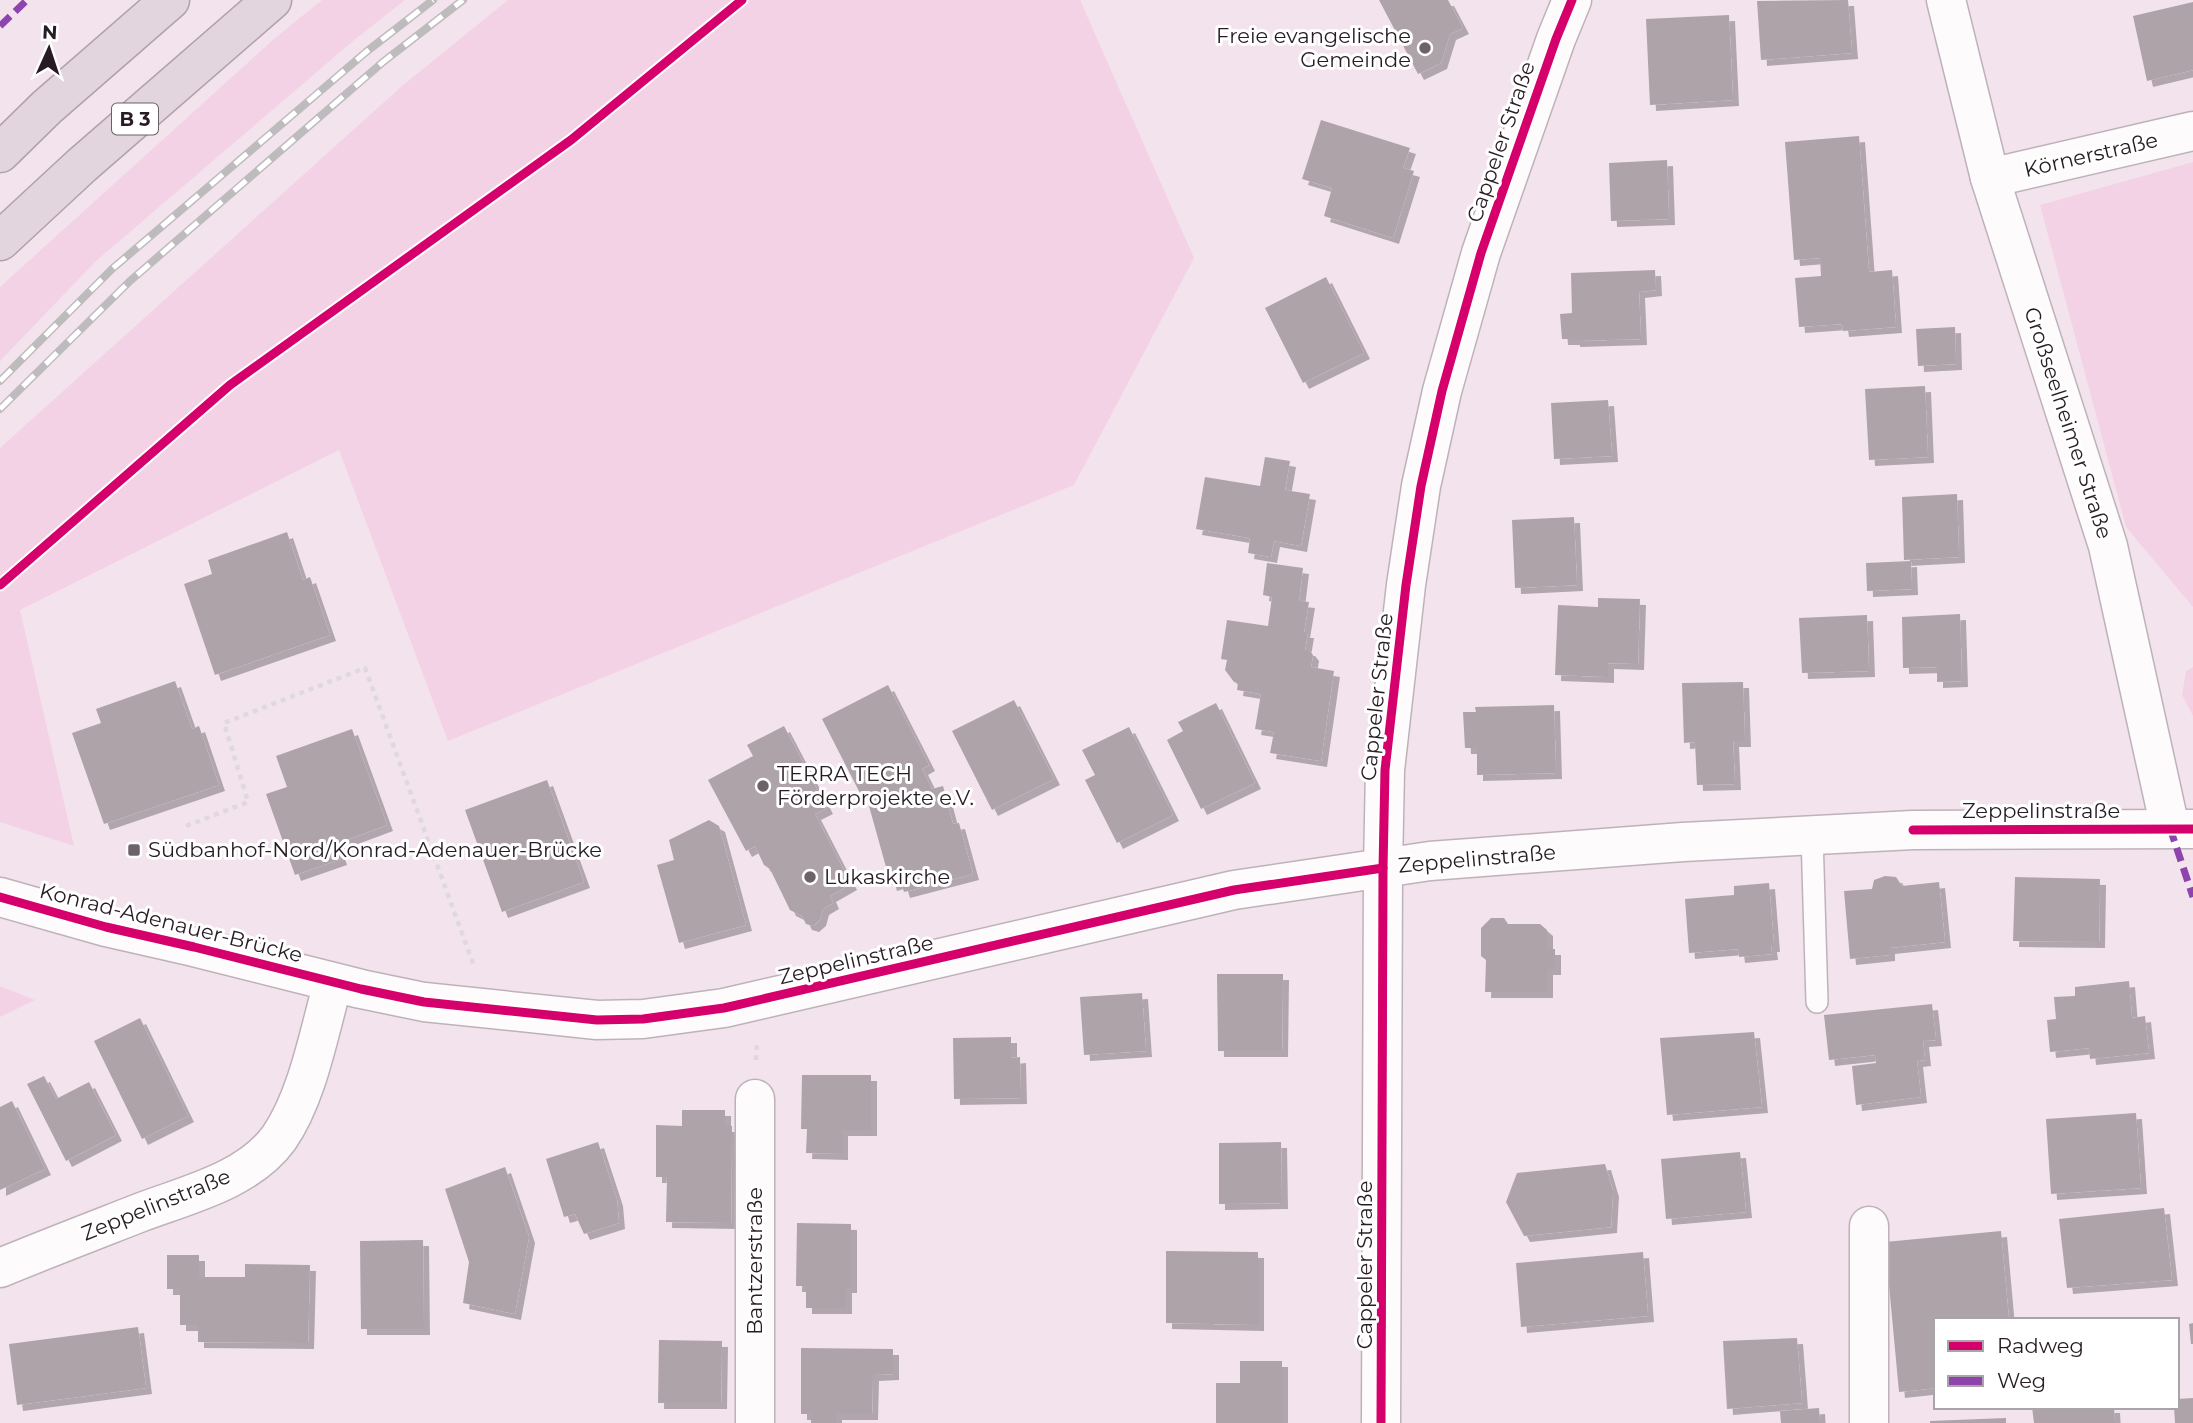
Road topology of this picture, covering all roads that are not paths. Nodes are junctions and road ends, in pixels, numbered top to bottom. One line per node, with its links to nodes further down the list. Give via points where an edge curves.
1 (170, 0): 6 (highway)
2 (272, 0): 8 (highway, B 3)
3 (1572, 0): 11 (main road, Cappeler Straße, via 1481,253 1421,486 1385,770)
4 (1946, 0): 7 (main road, Großseelheimer Straße)
5 (2193, 131): 7 (main road, Körnerstraße)
6 (0, 153)
7 (1990, 178): 9 (main road, Großseelheimer Straße, via 2108,546)
8 (0, 241)
9 (2181, 828): 10 (main road, Zeppelinstraße)
10 (1812, 835): 11 (main road, Zeppelinstraße, via 1454,859); 14 (lane)
11 (1383, 868): 13 (main road, Zeppelinstraße, via 1234,890 677,1015 609,1020 490,1010); 19 (main road, Cappeler Straße)
12 (0, 897): 13 (main road, Konrad-Adenauer-Brücke)
13 (333, 983): 17 (main road, Zeppelinstraße, via 306,1077 290,1118 269,1150 214,1185)
14 (1817, 1002)
15 (755, 1099): 18 (main road, Bantzerstraße)
16 (1869, 1226): 20 (main road)
17 (0, 1268)
18 (755, 1423)
19 (1381, 1423)
20 (1869, 1423)

